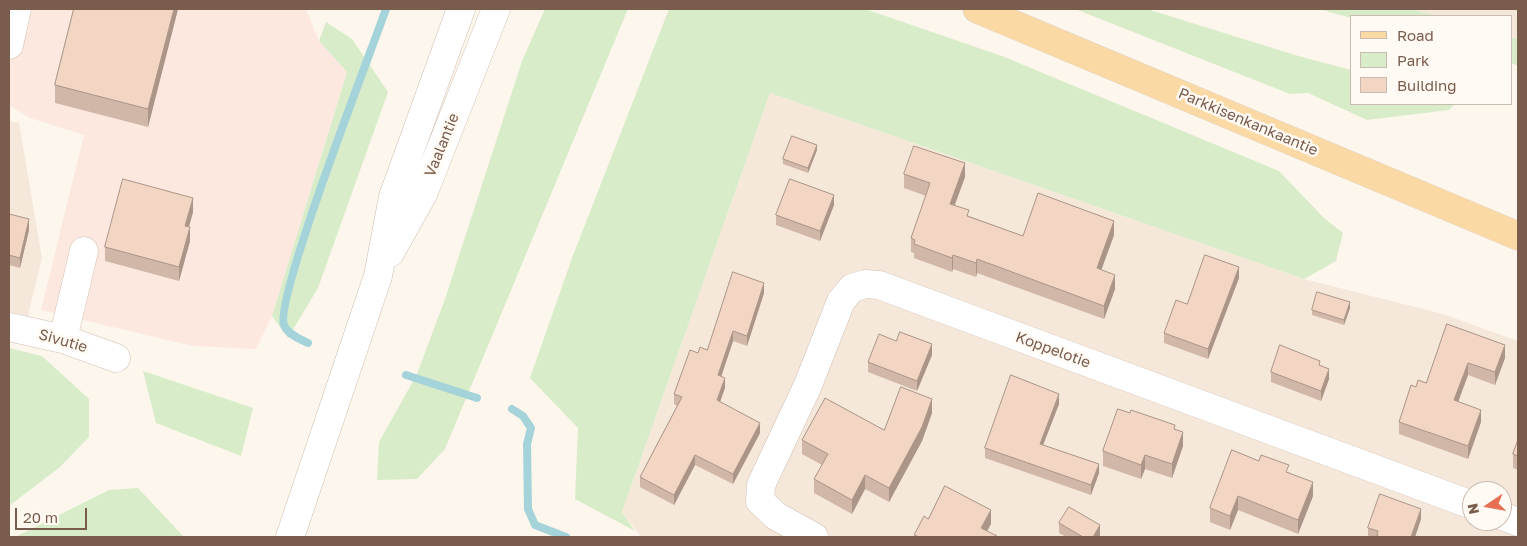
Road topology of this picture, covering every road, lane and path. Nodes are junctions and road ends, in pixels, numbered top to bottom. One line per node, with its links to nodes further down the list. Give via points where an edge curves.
1 (17, 9): 5 (street)
2 (462, 9): 8 (street, Vaalantie, via 393,196)
3 (496, 9): 8 (street, Vaalantie, via 423,194)
4 (977, 9): 6 (main road, Parkkisenkankaantie)
5 (9, 45)
6 (1518, 236)
7 (84, 251): 10 (street)
8 (378, 276): 13 (street, Vaalantie)
9 (9, 327): 10 (street, Sivutie)
10 (62, 339): 11 (street, Sivutie)
11 (116, 358)
12 (1462, 501): 14 (street, Koppelotie, via 889,289 865,284 852,288 841,301 808,385 761,485 760,500 776,516)
13 (290, 537)
14 (814, 537)

